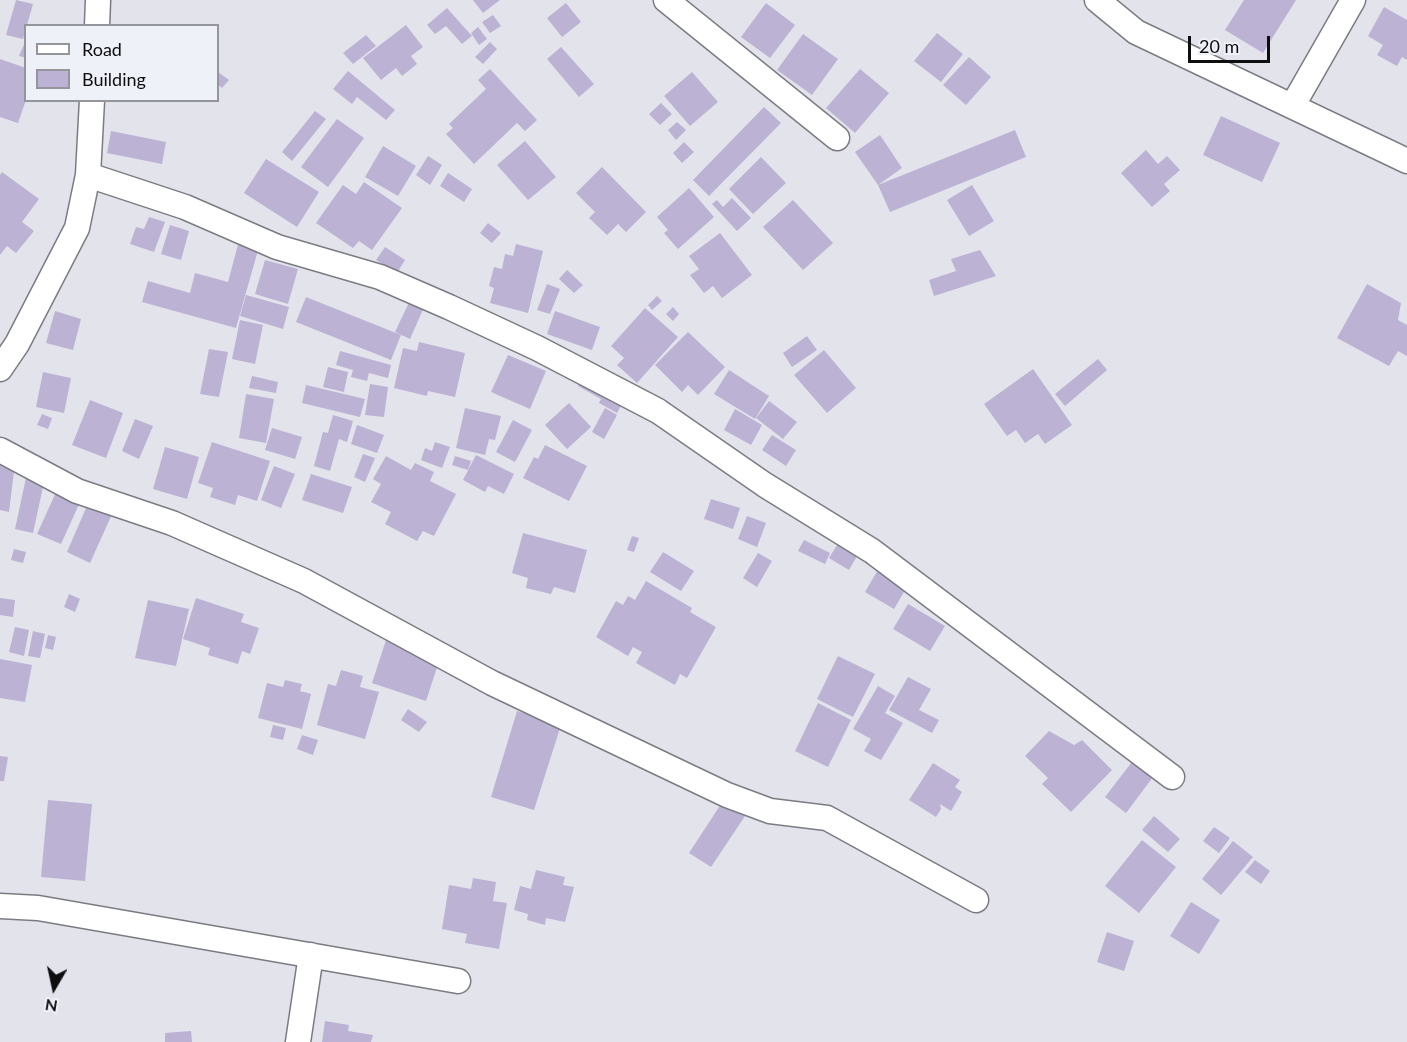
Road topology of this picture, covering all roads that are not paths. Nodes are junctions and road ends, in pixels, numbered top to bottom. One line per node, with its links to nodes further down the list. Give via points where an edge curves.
1 (98, 0): 5 (street)
2 (666, 0): 8 (street)
3 (1096, 0): 7 (street, via 1136,32)
4 (1353, 0): 7 (street)
5 (97, 24)
6 (92, 102): 10 (street)
7 (1293, 105): 9 (street)
8 (837, 138)
9 (1407, 161)
10 (88, 176): 11 (street, via 77,228); 13 (street, via 184,207 277,247 380,277 537,348 658,411 765,485 872,551)
11 (0, 369)
12 (0, 450): 14 (street, via 77,491 172,523 304,581 492,683 727,795 770,811 827,818)
13 (1172, 777)
14 (976, 900)
15 (0, 906): 16 (street, via 38,908)
16 (311, 955): 17 (street); 18 (street)
17 (458, 981)
18 (298, 1042)

